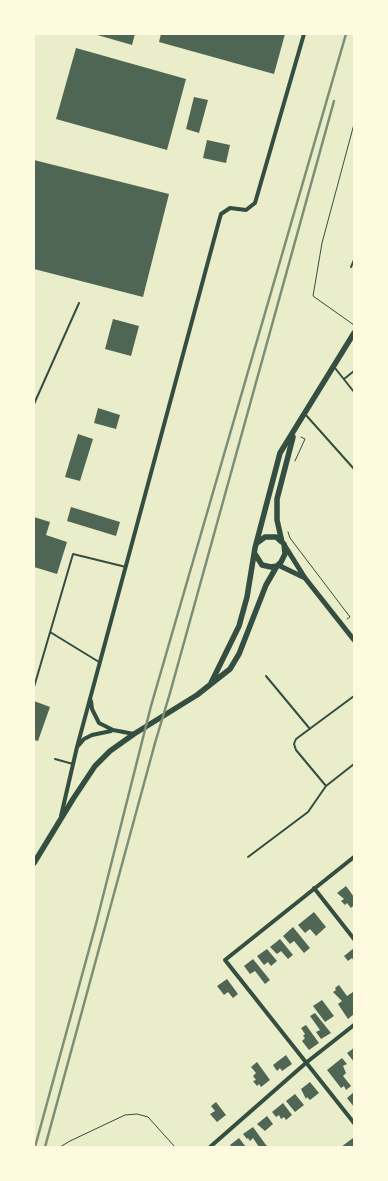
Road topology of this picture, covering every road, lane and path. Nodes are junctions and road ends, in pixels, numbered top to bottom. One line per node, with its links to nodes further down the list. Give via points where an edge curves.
1 (304, 34): 22 (street, via 255,203 246,210 230,208 221,214)
2 (354, 124): 6 (path, via 322,243 313,296)
3 (354, 260): 4 (lane)
4 (351, 267)
5 (80, 303): 12 (lane)
6 (354, 325)
7 (354, 333): 8 (main road)
8 (334, 366): 10 (lane); 13 (main road)
9 (354, 370): 10 (lane)
10 (344, 379): 11 (lane)
11 (354, 392)
12 (34, 404)
13 (305, 414): 14 (main road); 16 (lane)
14 (294, 433): 15 (path, via 305,440); 18 (main road, via 277,463); 19 (main road, via 277,499 277,520)
15 (292, 467)
16 (354, 469)
17 (287, 530): 24 (path, via 350,617)
18 (257, 543): 19 (main road, via 271,536); 20 (main road)
19 (283, 543): 21 (main road, via 285,554); 23 (main road)
20 (255, 554): 21 (main road, via 262,565); 29 (main road, via 239,626)
21 (277, 565): 23 (main road); 29 (main road, via 234,663)
22 (126, 566): 25 (lane, via 73,554); 27 (street)
23 (305, 578): 24 (main road)
24 (342, 624): 26 (main road)
25 (50, 632): 27 (lane); 30 (lane)
26 (354, 640)
27 (100, 662): 32 (street)
28 (266, 676): 33 (lane)
29 (211, 684): 35 (main road)
30 (34, 687)
31 (354, 696): 33 (lane)
32 (90, 699): 34 (street, via 99,723); 36 (street)
33 (310, 729): 40 (lane, via 294,744)
34 (113, 730): 35 (street); 36 (street, via 92,734)
35 (134, 734): 41 (main road, via 110,750 95,766)
36 (77, 747): 38 (street)
37 (55, 759): 38 (lane)
38 (73, 764): 41 (street)
39 (354, 764): 40 (lane)
40 (326, 786): 42 (lane, via 308,812)
41 (60, 819): 44 (main road)
42 (248, 857)
43 (354, 857): 45 (street)
44 (34, 863)
45 (314, 888): 46 (street); 48 (street, via 225,960)
46 (354, 939)
47 (354, 1025): 48 (street)
48 (307, 1062): 49 (street); 52 (street)
49 (354, 1124)
50 (60, 1147): 51 (path, via 125,1115 137,1114 148,1117)
51 (175, 1147)
52 (210, 1147)

